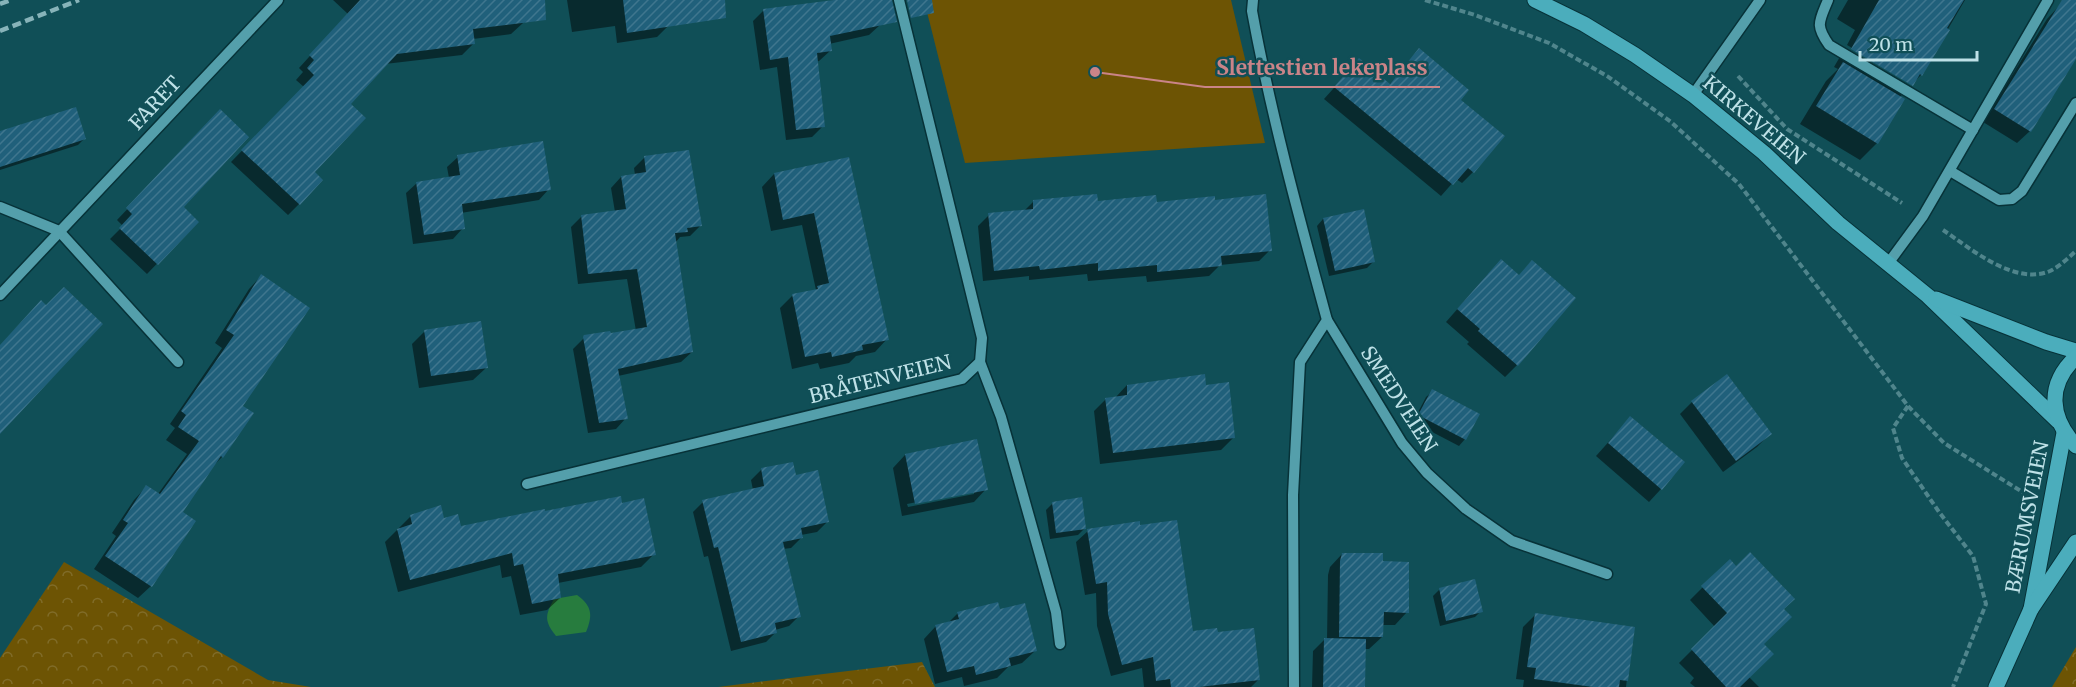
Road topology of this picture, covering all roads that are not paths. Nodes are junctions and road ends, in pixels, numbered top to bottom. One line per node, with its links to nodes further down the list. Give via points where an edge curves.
1 (278, 0): 13 (street, FARET)
2 (899, 0): 21 (street, BRÅTENVEIEN, via 982,338)
3 (1252, 0): 17 (street, SMEDVEIEN, via 1264,76)
4 (1535, 0): 8 (main road, KIRKEVEIEN, via 1584,24)
5 (1760, 0): 8 (street)
6 (1827, 0): 10 (street, via 1819,22 1820,33 1829,45)
7 (2048, 0): 10 (street)
8 (1693, 95): 14 (main road, KIRKEVEIEN, via 1764,153)
9 (2076, 103): 11 (street, via 2022,191 2012,199 1999,200)
10 (1973, 130): 11 (street)
11 (1950, 171): 14 (street)
12 (0, 207): 13 (street)
13 (59, 231): 15 (street, FARET); 20 (street)
14 (1887, 265): 16 (main road, KIRKEVEIEN)
15 (0, 295)
16 (1928, 296): 18 (main road, KIRKEVEIEN); 22 (main road, KIRKEVEIEN)
17 (1327, 320): 26 (street, SMEDVEIEN, via 1402,443 1466,509 1512,541); 29 (street, via 1300,362 1293,495)
18 (2076, 351)
19 (2076, 357): 22 (main road, BÆRUMSVEIEN, via 2066,366 2058,383 2055,402)
20 (178, 362)
21 (980, 362): 24 (street, BRÅTENVEIEN, via 962,379); 28 (street, via 1004,429 1056,612)
22 (2061, 427): 23 (main road, KIRKEVEIEN); 27 (main road, BÆRUMSVEIEN)
23 (2076, 446)
24 (527, 484)
25 (2076, 542): 27 (main road, BÆRUMSVEIEN)
26 (1607, 574)
27 (2031, 609): 30 (main road, BÆRUMSVEIEN)
28 (1060, 644)
29 (1294, 687)
30 (1996, 687)

